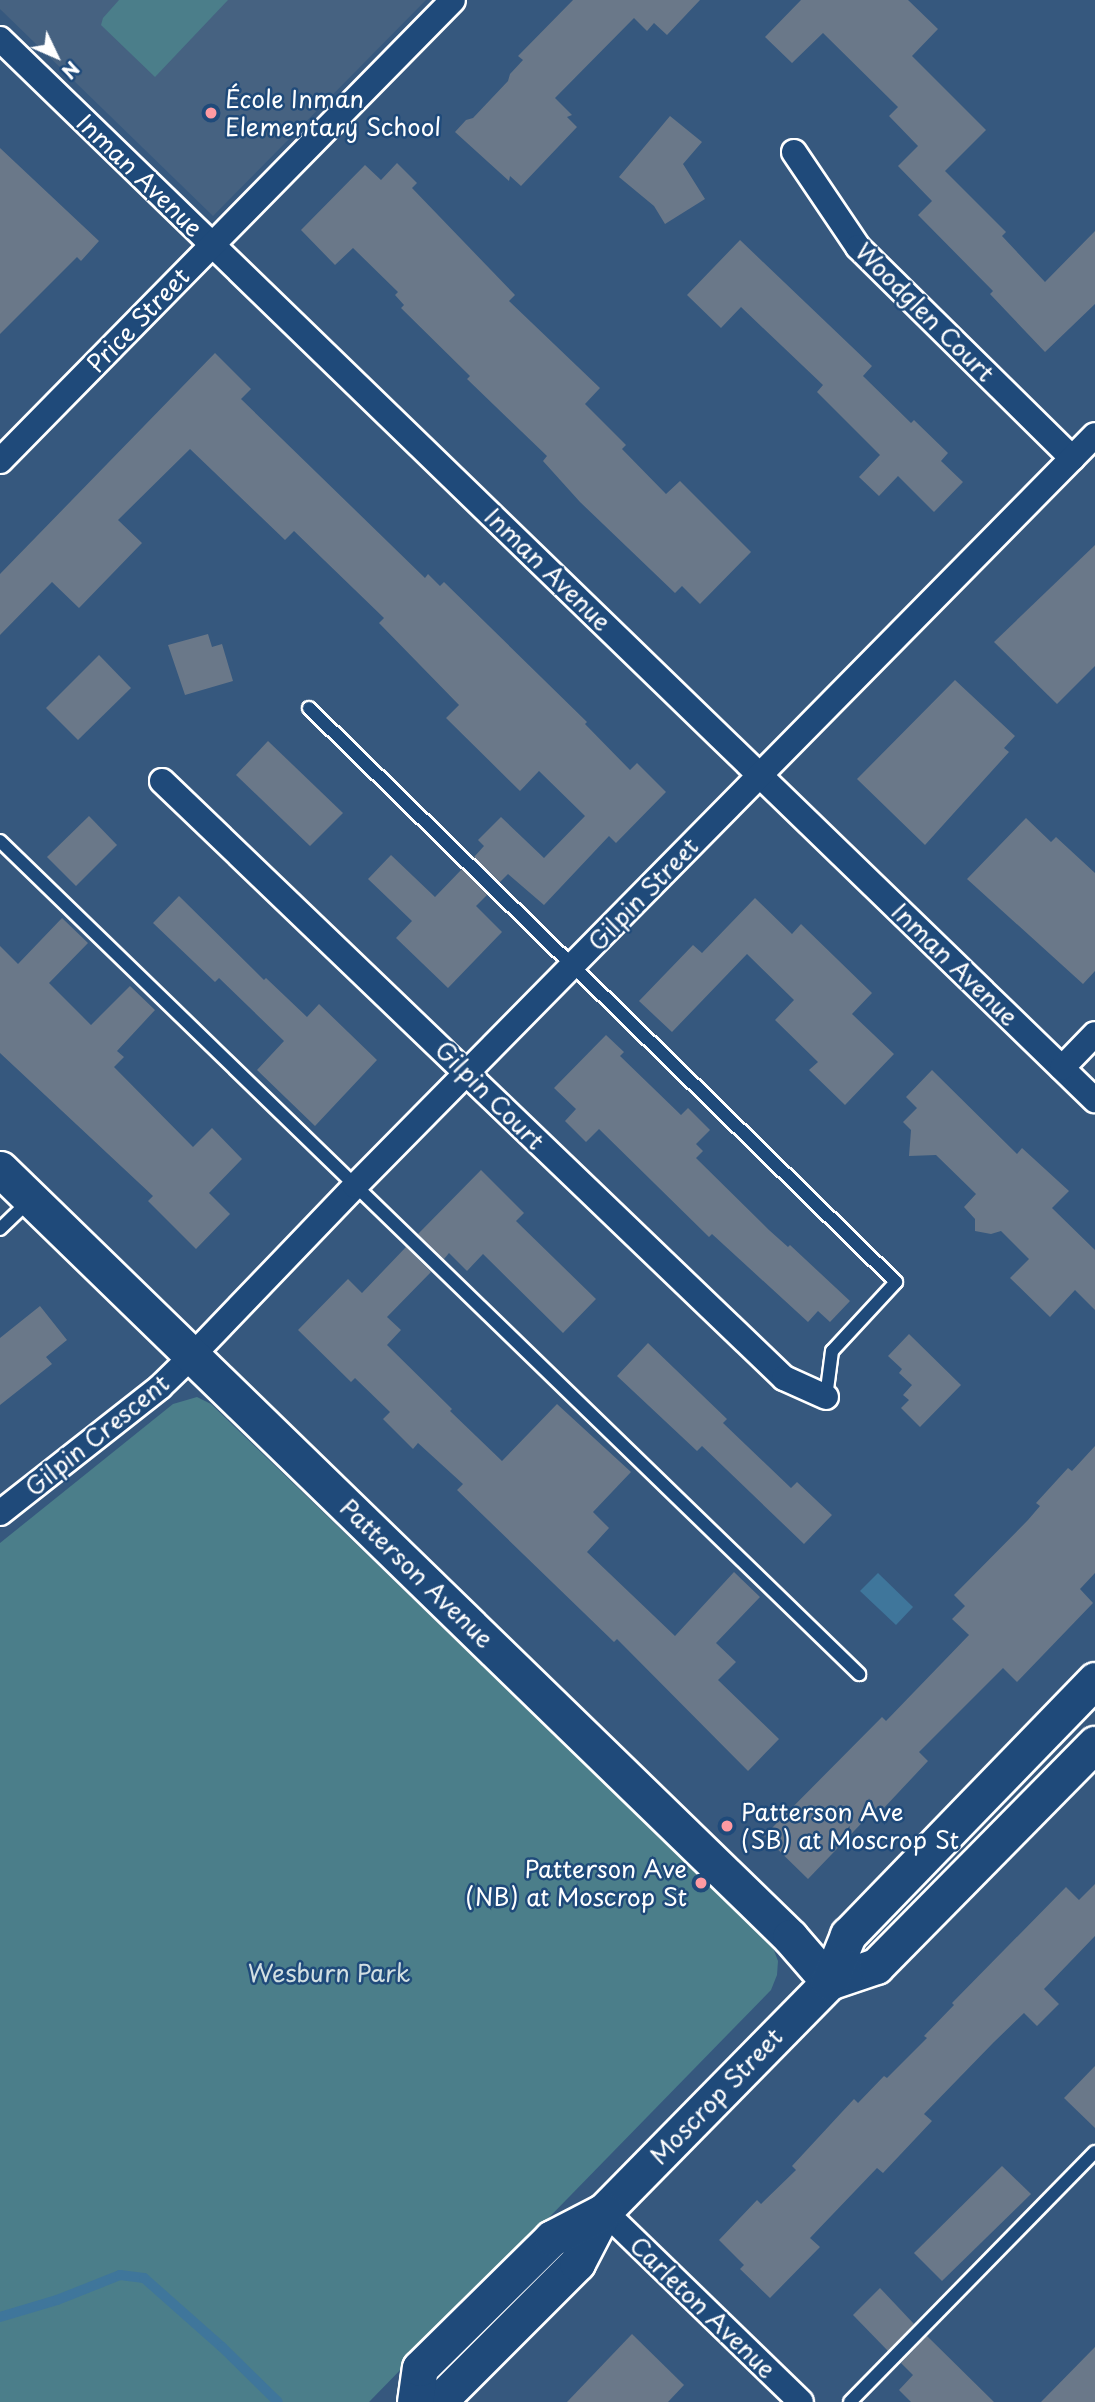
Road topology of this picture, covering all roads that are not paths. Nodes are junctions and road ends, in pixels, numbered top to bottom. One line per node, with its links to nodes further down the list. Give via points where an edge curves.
1 (453, 0): 4 (street, Price Street)
2 (0, 39): 4 (street, Inman Avenue)
3 (794, 152): 6 (street, Woodglen Court, via 858,247)
4 (212, 244): 7 (street, Price Street); 9 (street, Inman Avenue)
5 (1095, 435): 6 (street, Gilpin Street)
6 (1072, 458): 9 (street, Gilpin Street)
7 (0, 461)
8 (309, 708): 12 (lane)
9 (759, 774): 12 (street, Gilpin Street); 14 (street, Inman Avenue)
10 (162, 781): 15 (street, Gilpin Court)
11 (0, 841): 18 (lane)
12 (574, 965): 15 (street, Gilpin Street); 22 (lane, via 896,1282 832,1350)
13 (1095, 1034): 14 (street)
14 (1062, 1068): 16 (street, Inman Avenue)
15 (467, 1073): 18 (street, Gilpin Street); 22 (street, Gilpin Court, via 784,1378)
16 (1095, 1100)
17 (0, 1169): 19 (street, Patterson Avenue)
18 (355, 1186): 21 (street, Gilpin Street); 24 (lane)
19 (31, 1199): 20 (lane); 21 (street, Patterson Avenue)
20 (0, 1229)
21 (193, 1355): 23 (street, Gilpin Crescent, via 160,1387); 27 (street, Patterson Avenue, via 790,1937)
22 (826, 1397)
23 (0, 1513)
24 (859, 1674)
25 (1095, 1680): 27 (street, Moscrop Street, via 848,1935)
26 (1095, 1744): 27 (street, Moscrop Street, via 876,1966)
27 (828, 1982): 29 (street, Moscrop Street)
28 (1095, 2152): 32 (lane)
29 (604, 2211): 30 (street, Moscrop Street, via 577,2263 442,2398); 31 (street, Carleton Avenue)
30 (415, 2401)
31 (802, 2402)
32 (850, 2402)

